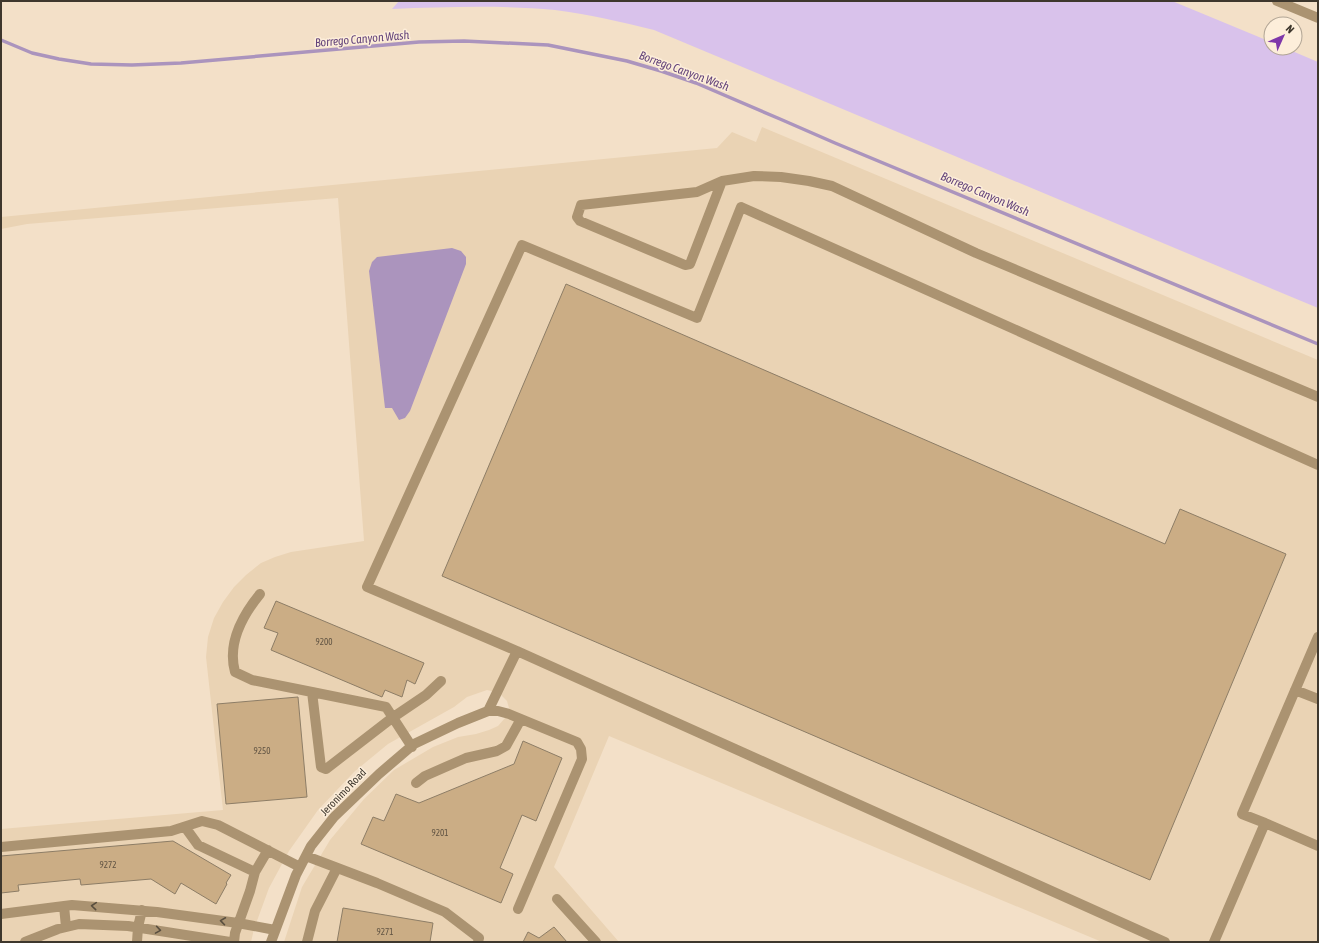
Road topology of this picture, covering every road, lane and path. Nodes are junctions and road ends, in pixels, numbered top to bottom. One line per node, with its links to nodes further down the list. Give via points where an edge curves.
1 (1277, 1): 2 (street)
2 (1318, 18)
3 (722, 181): 3 (street, via 697,192 581,205 577,217 580,221 685,265 690,264); 4 (street, via 754,176 781,177 832,186 976,253)
4 (1318, 397)
5 (1318, 465): 8 (street, via 741,207 697,318 522,245 367,587)
6 (260, 594): 11 (street, via 248,608 237,630 232,661 235,672 252,680)
7 (1318, 637): 10 (street)
8 (516, 651): 13 (street); 44 (street)
9 (441, 681): 14 (street, via 426,695)
10 (1295, 690): 12 (street); 18 (street, via 1242,814)
11 (312, 692): 14 (street, via 386,707); 14 (street, via 321,767 326,769)
12 (1318, 699)
13 (488, 711): 15 (street, via 504,712); 16 (street, Jeronimo Road)
14 (393, 717): 16 (street)
15 (521, 719): 17 (street, via 506,746 497,751 466,758 425,776); 29 (street, via 577,742 582,759)
16 (412, 747): 23 (street, Jeronimo Road, via 334,817)
17 (416, 783)
18 (1265, 823): 20 (street); 45 (street)
19 (185, 827): 21 (street, via 172,831); 22 (street, via 202,821 218,825); 26 (street, via 198,845)
20 (1318, 846)
21 (1, 847)
22 (268, 850): 24 (street); 26 (street)
23 (306, 856): 24 (street, Jeronimo Road); 25 (street)
24 (300, 867): 35 (street, Jeronimo Road)
25 (337, 868): 41 (street, via 315,911); 42 (street, via 445,912 479,938)
26 (255, 872): 32 (street)
27 (557, 899): 43 (street)
28 (64, 906): 30 (street, one-way to 28); 31 (street); 33 (street)
29 (518, 909)
30 (142, 910): 32 (street, one-way to 30); 34 (street)
31 (1, 914)
32 (238, 923): 35 (street); 39 (street)
33 (66, 927): 34 (street, via 79,924); 36 (street)
34 (138, 927): 37 (street); 38 (street, one-way to 38)
35 (275, 930): 40 (street, Jeronimo Road)
36 (24, 942)
37 (137, 942)
38 (230, 942)
39 (234, 942)
40 (271, 942)
41 (307, 942)
42 (478, 942)
43 (596, 942)
44 (1165, 942)
45 (1214, 942)

